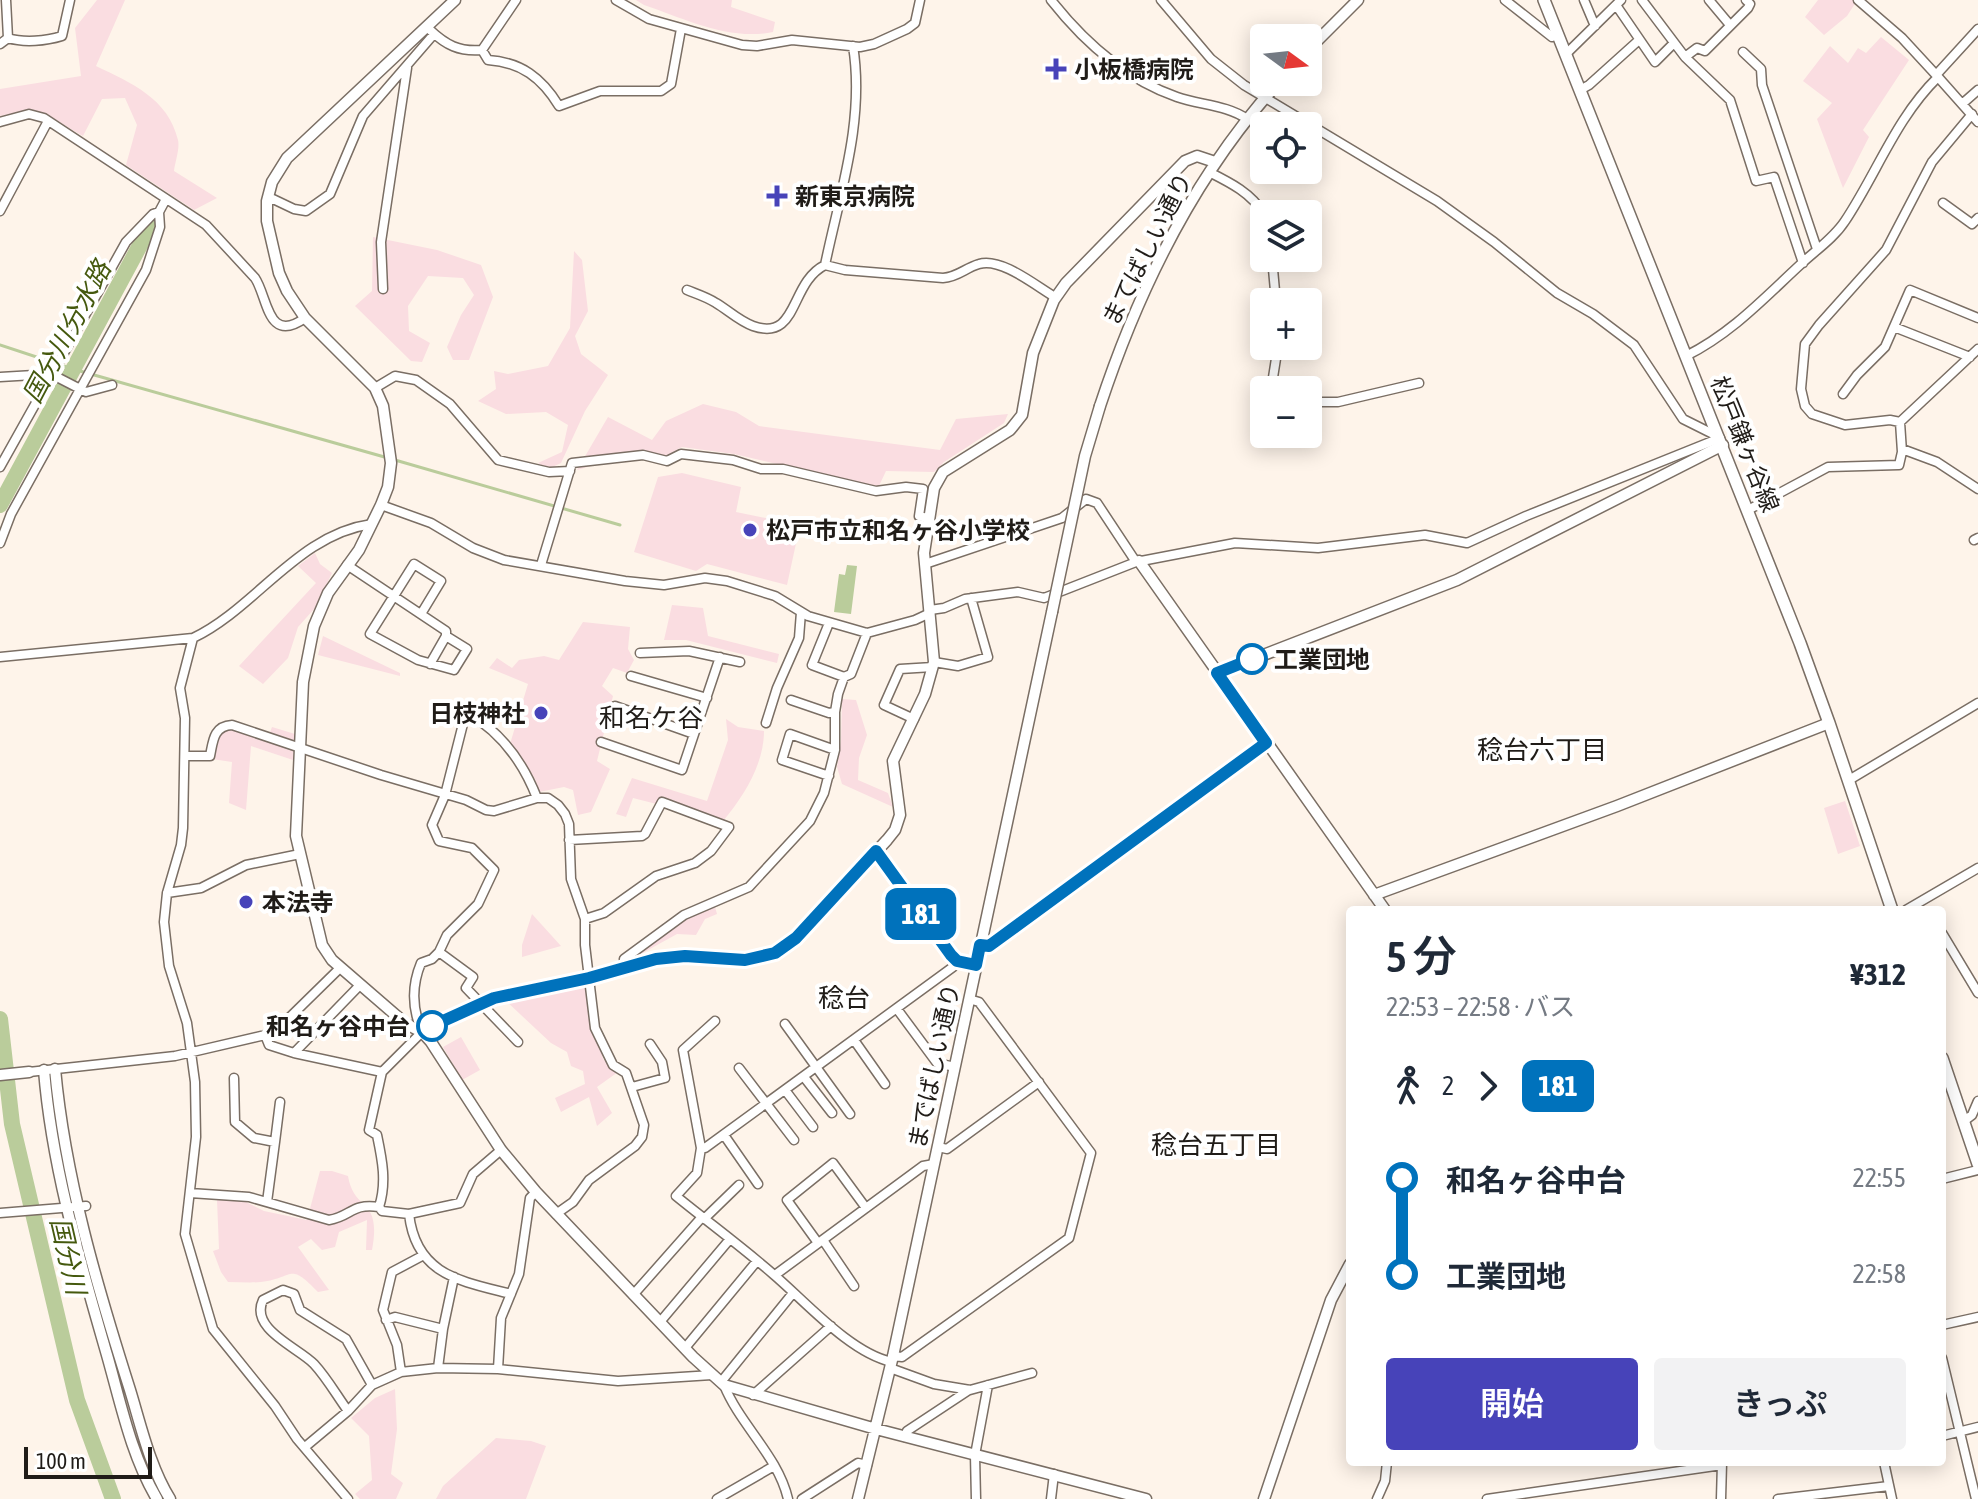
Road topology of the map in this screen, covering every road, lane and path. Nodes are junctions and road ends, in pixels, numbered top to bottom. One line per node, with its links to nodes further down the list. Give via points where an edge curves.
1 (6, 0): 25 (street)
2 (70, 0): 25 (street, via 62,36)
3 (455, 0): 22 (street)
4 (516, 0): 30 (street)
5 (616, 0): 20 (street)
6 (920, 0): 29 (street, via 915,23 907,29 874,44)
7 (1051, 0): 41 (street, via 1120,68 1159,90)
8 (1161, 0): 38 (street, via 1211,59)
9 (1358, 0): 24 (street)
10 (1505, 0): 23 (street, via 1552,37)
11 (1544, 0): 23 (main road, 松戸鎌ヶ谷線)
12 (1584, 0): 19 (street)
13 (1642, 0): 27 (street)
14 (1709, 0): 18 (street)
15 (1746, 0): 18 (street, via 1748,8)
16 (1858, 0): 35 (street)
17 (1618, 3): 19 (street); 26 (street)
18 (1730, 25): 33 (street, via 1705,51 1697,48)
19 (1595, 26): 32 (street)
20 (681, 29): 29 (street, via 751,47 792,40); 30 (street, via 668,89 600,91 559,106 523,67 488,60)
21 (1978, 29): 35 (street)
22 (430, 30): 30 (street, via 449,46); 34 (street); 48 (street, via 287,158)
23 (1558, 35): 32 (main road, 松戸鎌ヶ谷線)
24 (1322, 36)
25 (8, 38): 28 (street)
26 (1639, 40): 27 (street, via 1655,62); 36 (street)
27 (1674, 43): 33 (street)
28 (0, 44)
29 (853, 46): 55 (street, via 856,110)
30 (482, 50)
31 (1743, 52): 53 (street, via 1761,69)
32 (1566, 54): 36 (main road, 松戸鎌ヶ谷線)
33 (1685, 57): 54 (street, via 1730,100 1756,181 1774,177)
34 (407, 67): 48 (street, via 363,116 330,194 306,211); 56 (street, via 381,242)
35 (1937, 76): 39 (street); 53 (street, via 1903,118 1842,225)
36 (1580, 90): 63 (main road, 松戸鎌ヶ谷線)
37 (1978, 90): 39 (street)
38 (1264, 98): 41 (street, まてばしい通り); 75 (street, via 1437,201 1557,293 1593,314 1634,345 1683,419)
39 (1962, 104): 40 (street)
40 (1972, 114): 44 (street); 74 (street, via 1932,162 1886,250 1805,344 1801,389 1812,414 1845,425)
41 (1247, 119): 45 (street, まてばしい通り)
42 (48, 121): 43 (street, via 29,114); 46 (street); 50 (street)
43 (0, 122)
44 (1978, 122)
45 (1212, 167): 47 (street); 58 (street, via 1197,156 1185,161); 73 (street, まてばしい通り, via 1141,294)
46 (166, 199): 51 (street); 59 (street, via 206,225 255,278 274,321 290,324)
47 (1255, 200)
48 (267, 201): 59 (street, via 279,273)
49 (1943, 203): 52 (street, via 1972,224)
50 (0, 211)
51 (159, 212): 65 (street, via 126,242); 70 (street, via 160,227 146,270)
52 (1978, 218)
53 (1817, 249): 54 (street)
54 (1803, 263): 63 (street, via 1729,331)
55 (825, 265): 57 (street, via 810,274 788,317 774,330 750,324); 58 (street, via 943,278 994,263)
56 (383, 289)
57 (687, 290)
58 (1055, 297): 82 (street, via 1033,353 1022,415 1010,430 943,472)
59 (305, 318): 69 (street)
60 (1978, 318): 61 (street, via 1906,288)
61 (1894, 327): 64 (street); 71 (street, via 1885,347)
62 (1978, 349): 64 (street)
63 (1686, 356): 75 (main road, 松戸鎌ヶ谷線)
64 (1970, 357): 74 (street)
65 (51, 374): 66 (street); 70 (street); 77 (street)
66 (0, 377)
67 (1419, 383): 72 (street)
68 (112, 385): 70 (street)
69 (375, 388): 78 (street, via 395,376 416,380 450,404 498,460 549,472); 80 (street, via 383,406 391,463)
70 (79, 390): 84 (street)
71 (1843, 394)
72 (1322, 402)
73 (1100, 406): 136 (street, までばしい通り, bridge)
74 (1900, 422): 76 (street)
75 (1721, 442): 81 (main road, 松戸鎌ヶ谷線); 85 (street, via 1467,543 1411,535 1318,548 1235,543); 104 (street, via 1457,580)
76 (1902, 449): 79 (street, via 1937,462); 81 (street, via 1899,465 1828,467)
77 (0, 467)
78 (570, 471): 82 (street, via 572,463 643,455 667,461 681,454 733,460 876,491 923,489 919,516); 88 (street)
79 (1978, 489)
80 (381, 505): 83 (street); 88 (street, via 431,523 490,556)
81 (1748, 510): 114 (main road, 松戸鎌ヶ谷線)
82 (927, 518): 86 (street)
83 (372, 524): 87 (street); 97 (street, via 294,560 235,611)
84 (0, 543)
85 (1138, 561): 86 (street, via 1097,503 1086,499 1062,518); 90 (street, via 1044,598 1018,592); 104 (street)
86 (925, 564): 91 (street)
87 (347, 565): 89 (street); 118 (street, via 314,626 303,682)
88 (541, 565): 92 (street, via 664,585 709,577 775,596)
89 (394, 596): 93 (street); 93 (street, via 414,564 441,581); 102 (street, via 370,634)
90 (971, 598): 91 (street); 103 (street, via 988,657 958,666)
91 (930, 611): 95 (street); 103 (street)
92 (801, 612): 94 (street); 113 (street, via 799,638)
93 (421, 614): 96 (street)
94 (829, 623): 95 (street); 106 (street, via 812,665)
95 (867, 633): 106 (street, via 851,674)
96 (446, 636): 102 (street); 102 (street, via 467,649 454,670)
97 (193, 638): 99 (street); 120 (street, via 180,688)
98 (640, 653): 100 (street, via 689,651)
99 (0, 657)
100 (720, 657): 101 (street); 107 (street)
101 (740, 662)
102 (430, 664)
103 (933, 664): 112 (street); 112 (street, via 900,669 884,705)
104 (1217, 673): 117 (street)
105 (631, 676): 107 (street)
106 (844, 677): 111 (street)
107 (707, 698): 115 (street)
108 (791, 700): 111 (street)
109 (1978, 703): 122 (street)
110 (615, 706): 115 (street)
111 (835, 712): 119 (street)
112 (914, 719): 126 (street, via 893,761 899,823)
113 (766, 723)
114 (1829, 723): 122 (main road, 松戸鎌ヶ谷線); 130 (street)
115 (694, 734): 116 (street, via 682,770)
116 (601, 742)
117 (1266, 743): 130 (street); 136 (street, via 989,946)
118 (300, 748): 120 (street, via 227,724 215,733 210,756); 123 (street); 127 (street)
119 (835, 750): 121 (street); 121 (street, via 790,734 782,760)
120 (185, 756): 129 (street, via 182,836)
121 (829, 776): 141 (street, via 810,821 758,879 684,915 624,959)
122 (1849, 780): 132 (main road, 松戸鎌ヶ谷線)
123 (445, 795): 124 (street, via 494,811); 124 (street, via 466,712 483,721 511,750); 137 (street, via 432,821 439,841 472,848 494,870 478,904 447,935)
124 (537, 798): 125 (street, via 558,805 569,824)
125 (569, 840): 134 (street, via 571,879); 134 (street, via 642,836 662,802 729,827 695,863 656,876 604,913)
126 (876, 851): 138 (street); 141 (street, via 796,938 775,953 745,960 670,957)
127 (300, 854): 129 (street, via 246,865 201,888); 140 (street, via 322,945)
128 (1978, 868): 133 (street)
129 (167, 893): 155 (street, via 165,944)
130 (1374, 895): 131 (street)
131 (1382, 906)
132 (1891, 906)
133 (1925, 906)
134 (585, 919): 142 (street)
135 (1946, 940): 144 (street)
136 (980, 945): 139 (street, までばしい通り)
137 (439, 952): 146 (street, via 473,977 466,988); 150 (street, via 421,963 415,979)
138 (957, 961): 139 (street); 147 (street)
139 (976, 965): 145 (street, までばしい通り)
140 (340, 968): 143 (street); 151 (street)
141 (625, 968): 142 (street)
142 (589, 978): 146 (street); 169 (street, via 595,1028 613,1065 626,1073)
143 (360, 985): 150 (street); 156 (street)
144 (1978, 993)
145 (969, 999): 157 (street, までばしい通り); 167 (street, via 979,1002)
146 (478, 1004): 150 (street); 153 (street)
147 (897, 1009): 152 (street); 157 (street, via 937,1063)
148 (715, 1021): 182 (street, via 683,1050)
149 (785, 1024): 159 (street)
150 (422, 1032): 163 (street); 183 (street)
151 (265, 1035): 155 (street); 156 (street, via 269,1045)
152 (854, 1040): 159 (street); 168 (street)
153 (518, 1042)
154 (650, 1044): 169 (street, via 665,1078)
155 (192, 1051): 161 (street); 190 (street, via 196,1137)
156 (294, 1053): 163 (street)
157 (955, 1067): 181 (street, までばしい通り)
158 (739, 1068): 173 (street)
159 (816, 1068): 165 (street); 175 (street)
160 (1946, 1069): 176 (main road)
161 (49, 1070): 162 (street); 192 (street); 193 (street, via 55,1162)
162 (29, 1072): 164 (street)
163 (382, 1072): 194 (street, via 369,1130 377,1135 384,1183)
164 (0, 1075)
165 (804, 1077): 170 (street); 174 (street)
166 (234, 1078): 180 (street, via 235,1122 254,1138)
167 (1039, 1082): 181 (street, via 947,1149); 218 (street, via 1091,1153 1069,1238)
168 (885, 1084)
169 (632, 1087): 198 (street, via 644,1125 642,1137)
170 (785, 1090): 173 (street); 177 (street)
171 (1978, 1101): 176 (street)
172 (280, 1102): 180 (street)
173 (766, 1105): 178 (street); 179 (street)
174 (832, 1113)
175 (850, 1114)
176 (1964, 1121): 185 (main road)
177 (813, 1127)
178 (724, 1135): 182 (street); 187 (street)
179 (794, 1140)
180 (275, 1142): 191 (street)
181 (938, 1147): 184 (street, までばしい通り)
182 (701, 1148): 199 (street, via 697,1173 676,1196)
183 (501, 1150): 189 (street); 197 (street, via 473,1174 460,1203)
184 (934, 1164): 195 (street, via 923,1166); 218 (street, までばしい通り)
185 (1978, 1167): 186 (street)
186 (1946, 1178)
187 (758, 1184)
188 (739, 1185): 199 (street)
189 (536, 1192): 198 (street); 209 (street, via 530,1198)
190 (190, 1193): 191 (street); 235 (street, via 185,1234 213,1329)
191 (267, 1202): 194 (street, via 329,1220 352,1208)
192 (82, 1206): 193 (street); 247 (street, via 119,1356 150,1455)
193 (66, 1207): 196 (street); 246 (street, via 134,1451)
194 (379, 1207): 197 (street)
195 (866, 1208): 201 (street); 201 (street, via 833,1163 787,1200)
196 (2, 1213)
197 (409, 1214): 202 (street)
198 (556, 1214): 210 (street)
199 (703, 1218): 200 (street); 210 (street)
200 (730, 1239): 203 (street); 213 (street)
201 (821, 1241): 204 (street); 207 (street)
202 (422, 1256): 205 (street); 212 (street, via 392,1272 383,1310)
203 (757, 1261): 204 (street); 217 (street)
204 (775, 1275): 208 (street)
205 (454, 1277): 209 (street); 216 (street)
206 (1346, 1281): 256 (street, via 1331,1300)
207 (854, 1286)
208 (793, 1293): 215 (street); 224 (street)
209 (511, 1294): 220 (street, via 501,1318)
210 (633, 1295): 213 (street)
211 (1978, 1317): 214 (street)
212 (386, 1320): 216 (street, via 395,1317); 221 (street)
213 (660, 1322): 217 (street)
214 (1946, 1324)
215 (831, 1326): 218 (street); 228 (street)
216 (443, 1329): 219 (street)
217 (685, 1348): 224 (street)
218 (892, 1362): 227 (street, via 934,1384); 231 (street, までばしい通り)
219 (438, 1368): 220 (street); 221 (street)
220 (498, 1369): 224 (street, via 618,1381)
221 (401, 1372): 225 (street)
222 (1032, 1373): 226 (street)
223 (1946, 1374): 232 (street)
224 (719, 1381): 228 (street); 238 (street)
225 (372, 1385): 229 (street); 229 (street, via 346,1339 300,1310 294,1294 283,1290 263,1300 261,1313 272,1333 313,1363)
226 (988, 1385): 227 (street); 236 (street)
227 (970, 1390): 234 (street)
228 (753, 1395): 231 (street)
229 (348, 1411): 235 (street)
230 (1978, 1427): 232 (street)
231 (876, 1429): 234 (street); 237 (street, までばしい通り)
232 (1960, 1432): 233 (street); 262 (street)
233 (1946, 1435)
234 (905, 1437): 236 (street)
235 (305, 1447): 248 (street)
236 (975, 1455): 243 (street); 253 (street)
237 (867, 1465): 251 (street, via 858,1463); 252 (street, までばしい通り)
238 (774, 1466): 249 (street); 250 (street)
239 (1387, 1466): 257 (street)
240 (1702, 1466): 258 (street)
241 (1722, 1466): 259 (street)
242 (1885, 1466): 244 (street)
243 (1054, 1474): 254 (street); 255 (street)
244 (1889, 1486): 245 (street); 261 (street)
245 (1828, 1496): 260 (street)
246 (157, 1499)
247 (170, 1499)
248 (348, 1499)
249 (717, 1499)
250 (788, 1499)
251 (802, 1499)
252 (858, 1499)
253 (976, 1499)
254 (1051, 1499)
255 (1146, 1499)
256 (1264, 1499)
257 (1377, 1499)
258 (1487, 1499)
259 (1721, 1499)
260 (1778, 1499)
261 (1892, 1499)
262 (1976, 1499)

